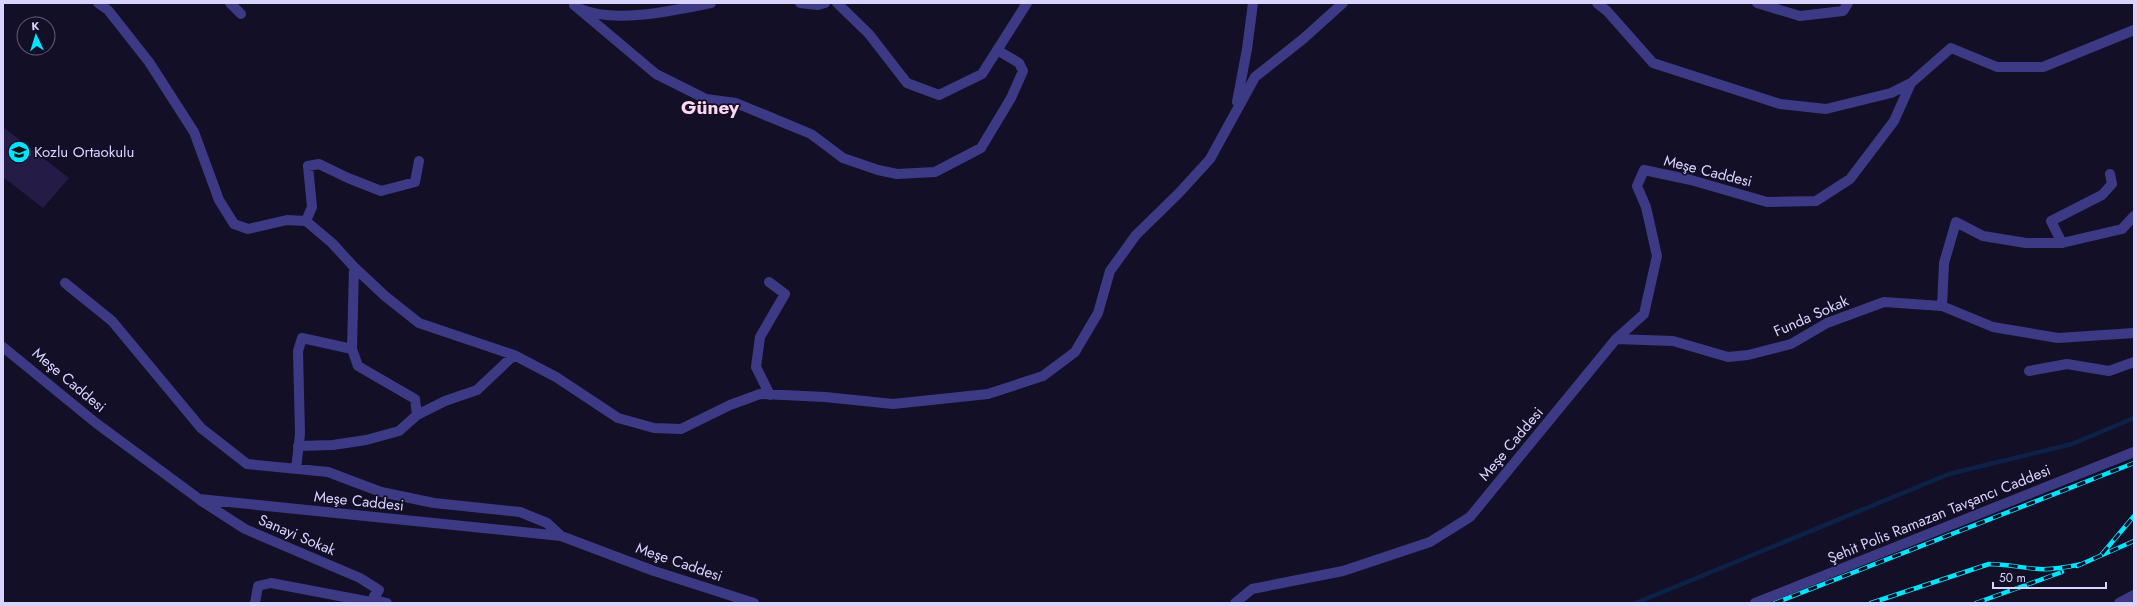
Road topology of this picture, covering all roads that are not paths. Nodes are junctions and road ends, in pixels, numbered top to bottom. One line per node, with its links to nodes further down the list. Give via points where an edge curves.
1 (98, 3): 22 (street, via 108,10 149,62 194,132 219,200 234,224 248,229 288,220)
2 (230, 3): 14 (street)
3 (711, 3): 13 (street, via 655,14 593,14)
4 (800, 3): 5 (street)
5 (825, 3)
6 (838, 3): 16 (street, via 869,34 907,83 939,94 982,74)
7 (1027, 3): 16 (street)
8 (1252, 3): 18 (street)
9 (1343, 3): 18 (street, via 1303,39 1254,77)
10 (1597, 3): 17 (street, via 1653,63 1780,104 1826,110 1891,93)
11 (1757, 3): 12 (street, via 1800,16 1843,11)
12 (1848, 3)
13 (571, 4): 16 (street, via 656,74 706,99 736,103 811,134 843,158 897,174 935,172 981,148 1011,98 1023,71 1019,63)
14 (241, 14)
15 (2134, 30): 17 (street, Meşe Caddesi, via 2043,67 1997,67 1951,48)
16 (997, 50)
17 (1911, 83): 29 (street, Meşe Caddesi, via 1894,121 1850,179 1816,200 1767,202 1692,180 1644,170 1637,186 1646,207 1656,256 1644,314)
18 (1236, 112): 35 (street, via 1210,159 1136,235 1110,271 1098,313 1075,352 1043,376 988,394 900,403)
19 (418, 161): 22 (street, via 415,182 382,190 319,164 308,166 312,207)
20 (2110, 174): 23 (street, via 2112,184 2102,195 2051,221)
21 (2134, 216): 23 (street, via 2122,229)
22 (306, 221): 24 (street, via 332,243)
23 (2062, 243): 27 (street, via 2026,243 1983,236 1956,222 1944,263)
24 (354, 267): 31 (street); 32 (street, via 419,323)
25 (769, 282): 35 (street, via 785,294 760,337 756,368)
26 (65, 283): 39 (street, via 112,321 201,428 212,437 247,464)
27 (1942, 306): 28 (street, Funda Sokak, via 1993,327 2058,338); 29 (street, Funda Sokak, via 1884,302 1827,323 1791,344 1748,355 1728,357 1673,341)
28 (2134, 333)
29 (1616, 339): 47 (street, Meşe Caddesi, via 1470,517 1430,542 1343,571 1252,589)
30 (3, 347): 40 (street, Meşe Caddesi, via 102,428)
31 (352, 349): 36 (street, via 358,366 415,399); 37 (street, via 302,338 298,351)
32 (514, 355): 35 (street, via 556,377 618,418 654,428 681,429 730,405 760,394); 36 (street, via 477,390 445,401)
33 (2134, 362): 34 (street, via 2109,371 2067,364)
34 (2029, 371)
35 (770, 395)
36 (417, 415): 37 (street, via 399,431 366,440 333,445)
37 (298, 446): 39 (street)
38 (2134, 452): 48 (street, Şehit Polis Ramazan Tavşancı Caddesi)
39 (296, 469): 41 (street, via 328,472 381,492 434,502 520,512 547,523)
40 (198, 499): 41 (street, Meşe Caddesi); 43 (street, Sanayi Sokak, via 245,529 360,578 379,590)
41 (561, 536): 46 (street, Meşe Caddesi, via 654,571)
42 (2134, 595): 49 (street)
43 (374, 596): 44 (street, via 371,602 271,583 258,586); 45 (street)
44 (255, 603)
45 (387, 603)
46 (754, 603)
47 (1235, 603)
48 (1755, 603)
49 (2119, 603)

